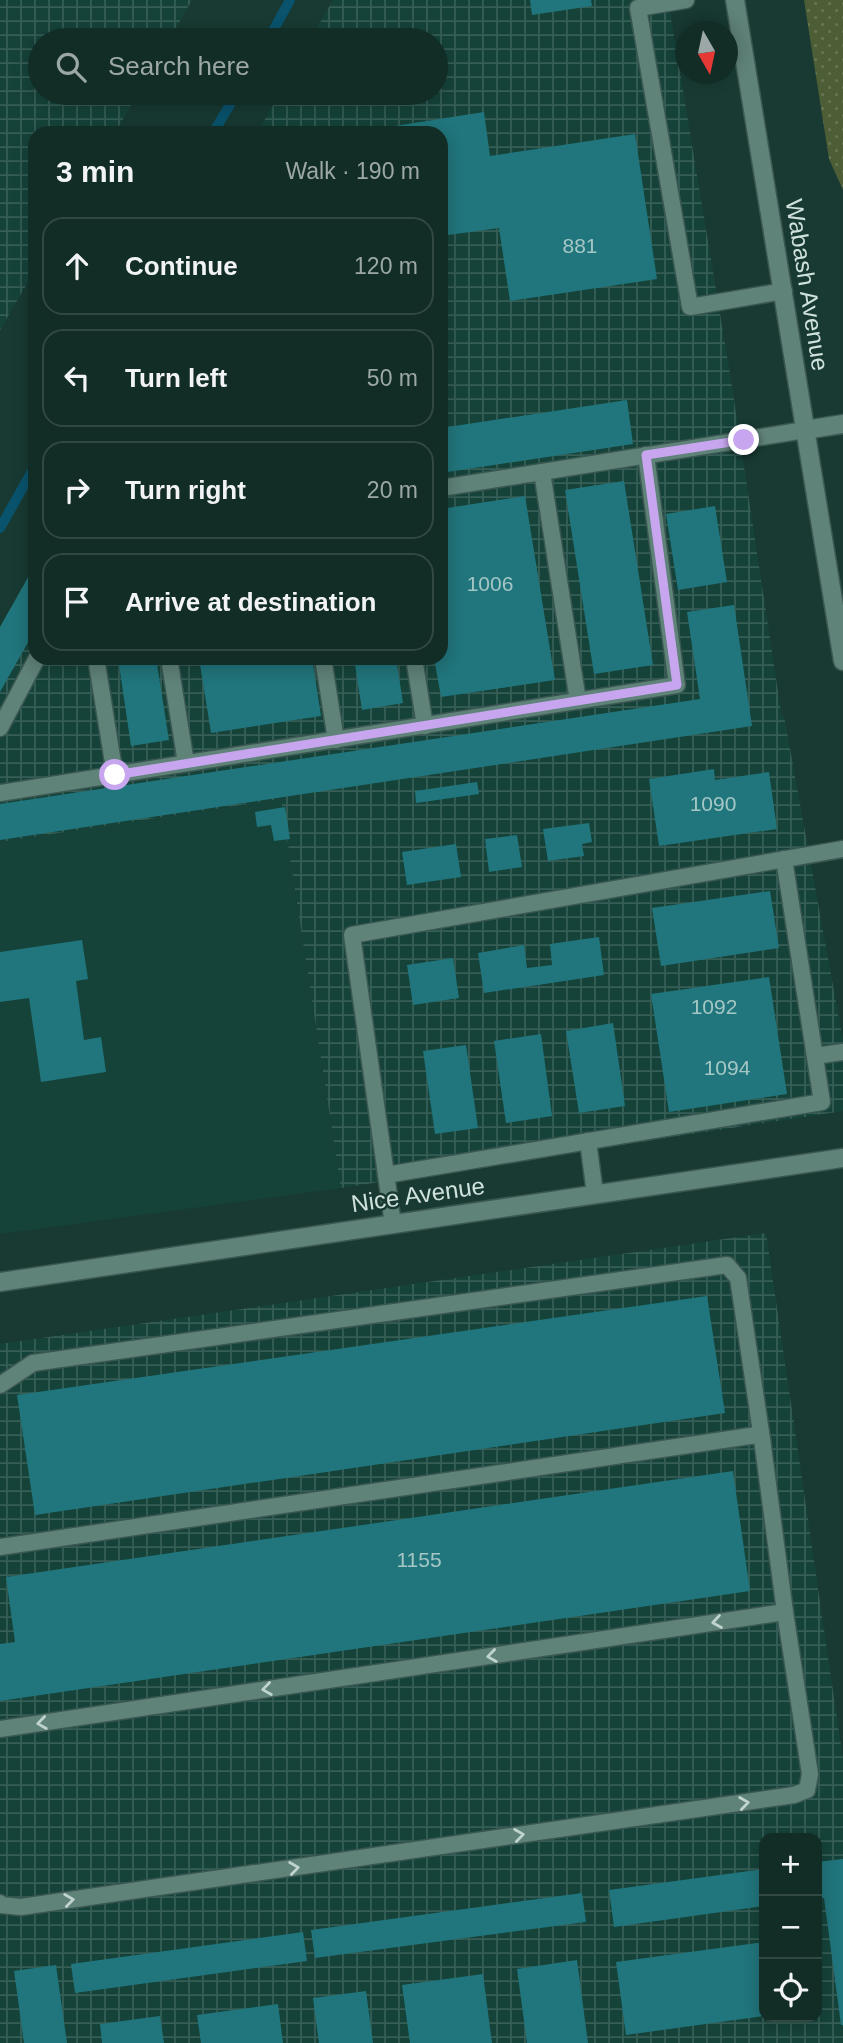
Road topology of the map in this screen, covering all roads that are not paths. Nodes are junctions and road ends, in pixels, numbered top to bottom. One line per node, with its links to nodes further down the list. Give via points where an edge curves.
1 (686, 0): 3 (lane)
2 (735, 0): 4 (street, Wabash Avenue)
3 (638, 4): 4 (lane, via 690,307)
4 (784, 290): 6 (street, Wabash Avenue)
5 (843, 424): 6 (street)
6 (805, 430): 7 (lane); 10 (street, Wabash Avenue)
7 (646, 455): 8 (lane); 16 (lane, via 677,685)
8 (542, 472): 9 (lane); 16 (lane)
9 (448, 487)
10 (843, 661)
11 (33, 665): 18 (lane)
12 (97, 665): 21 (lane)
13 (170, 665): 20 (lane)
14 (324, 665): 19 (lane)
15 (415, 665): 17 (lane)
16 (578, 701): 17 (lane)
17 (425, 726): 19 (lane)
18 (0, 728)
19 (336, 740): 20 (lane)
20 (186, 763): 21 (lane)
21 (115, 775): 22 (lane)
22 (0, 793)
23 (843, 849): 24 (lane)
24 (784, 859): 26 (lane); 29 (lane, via 352,935)
25 (843, 1052): 26 (lane)
26 (815, 1056): 27 (lane, via 822,1102)
27 (588, 1141): 29 (lane); 30 (lane)
28 (843, 1158): 30 (street, Nice Avenue)
29 (386, 1175): 31 (lane)
30 (595, 1194): 31 (street, Nice Avenue)
31 (393, 1224): 32 (street, Nice Avenue)
32 (0, 1282)
33 (0, 1385): 34 (lane, via 33,1363 727,1265 738,1278)
34 (762, 1439): 35 (lane, via 757,1435); 36 (lane)
35 (0, 1547)
36 (785, 1612): 37 (lane, one-way to 37); 38 (lane, one-way to 36, via 21,1907 794,1795 807,1790 810,1774)
37 (0, 1729)
38 (1, 1904)

